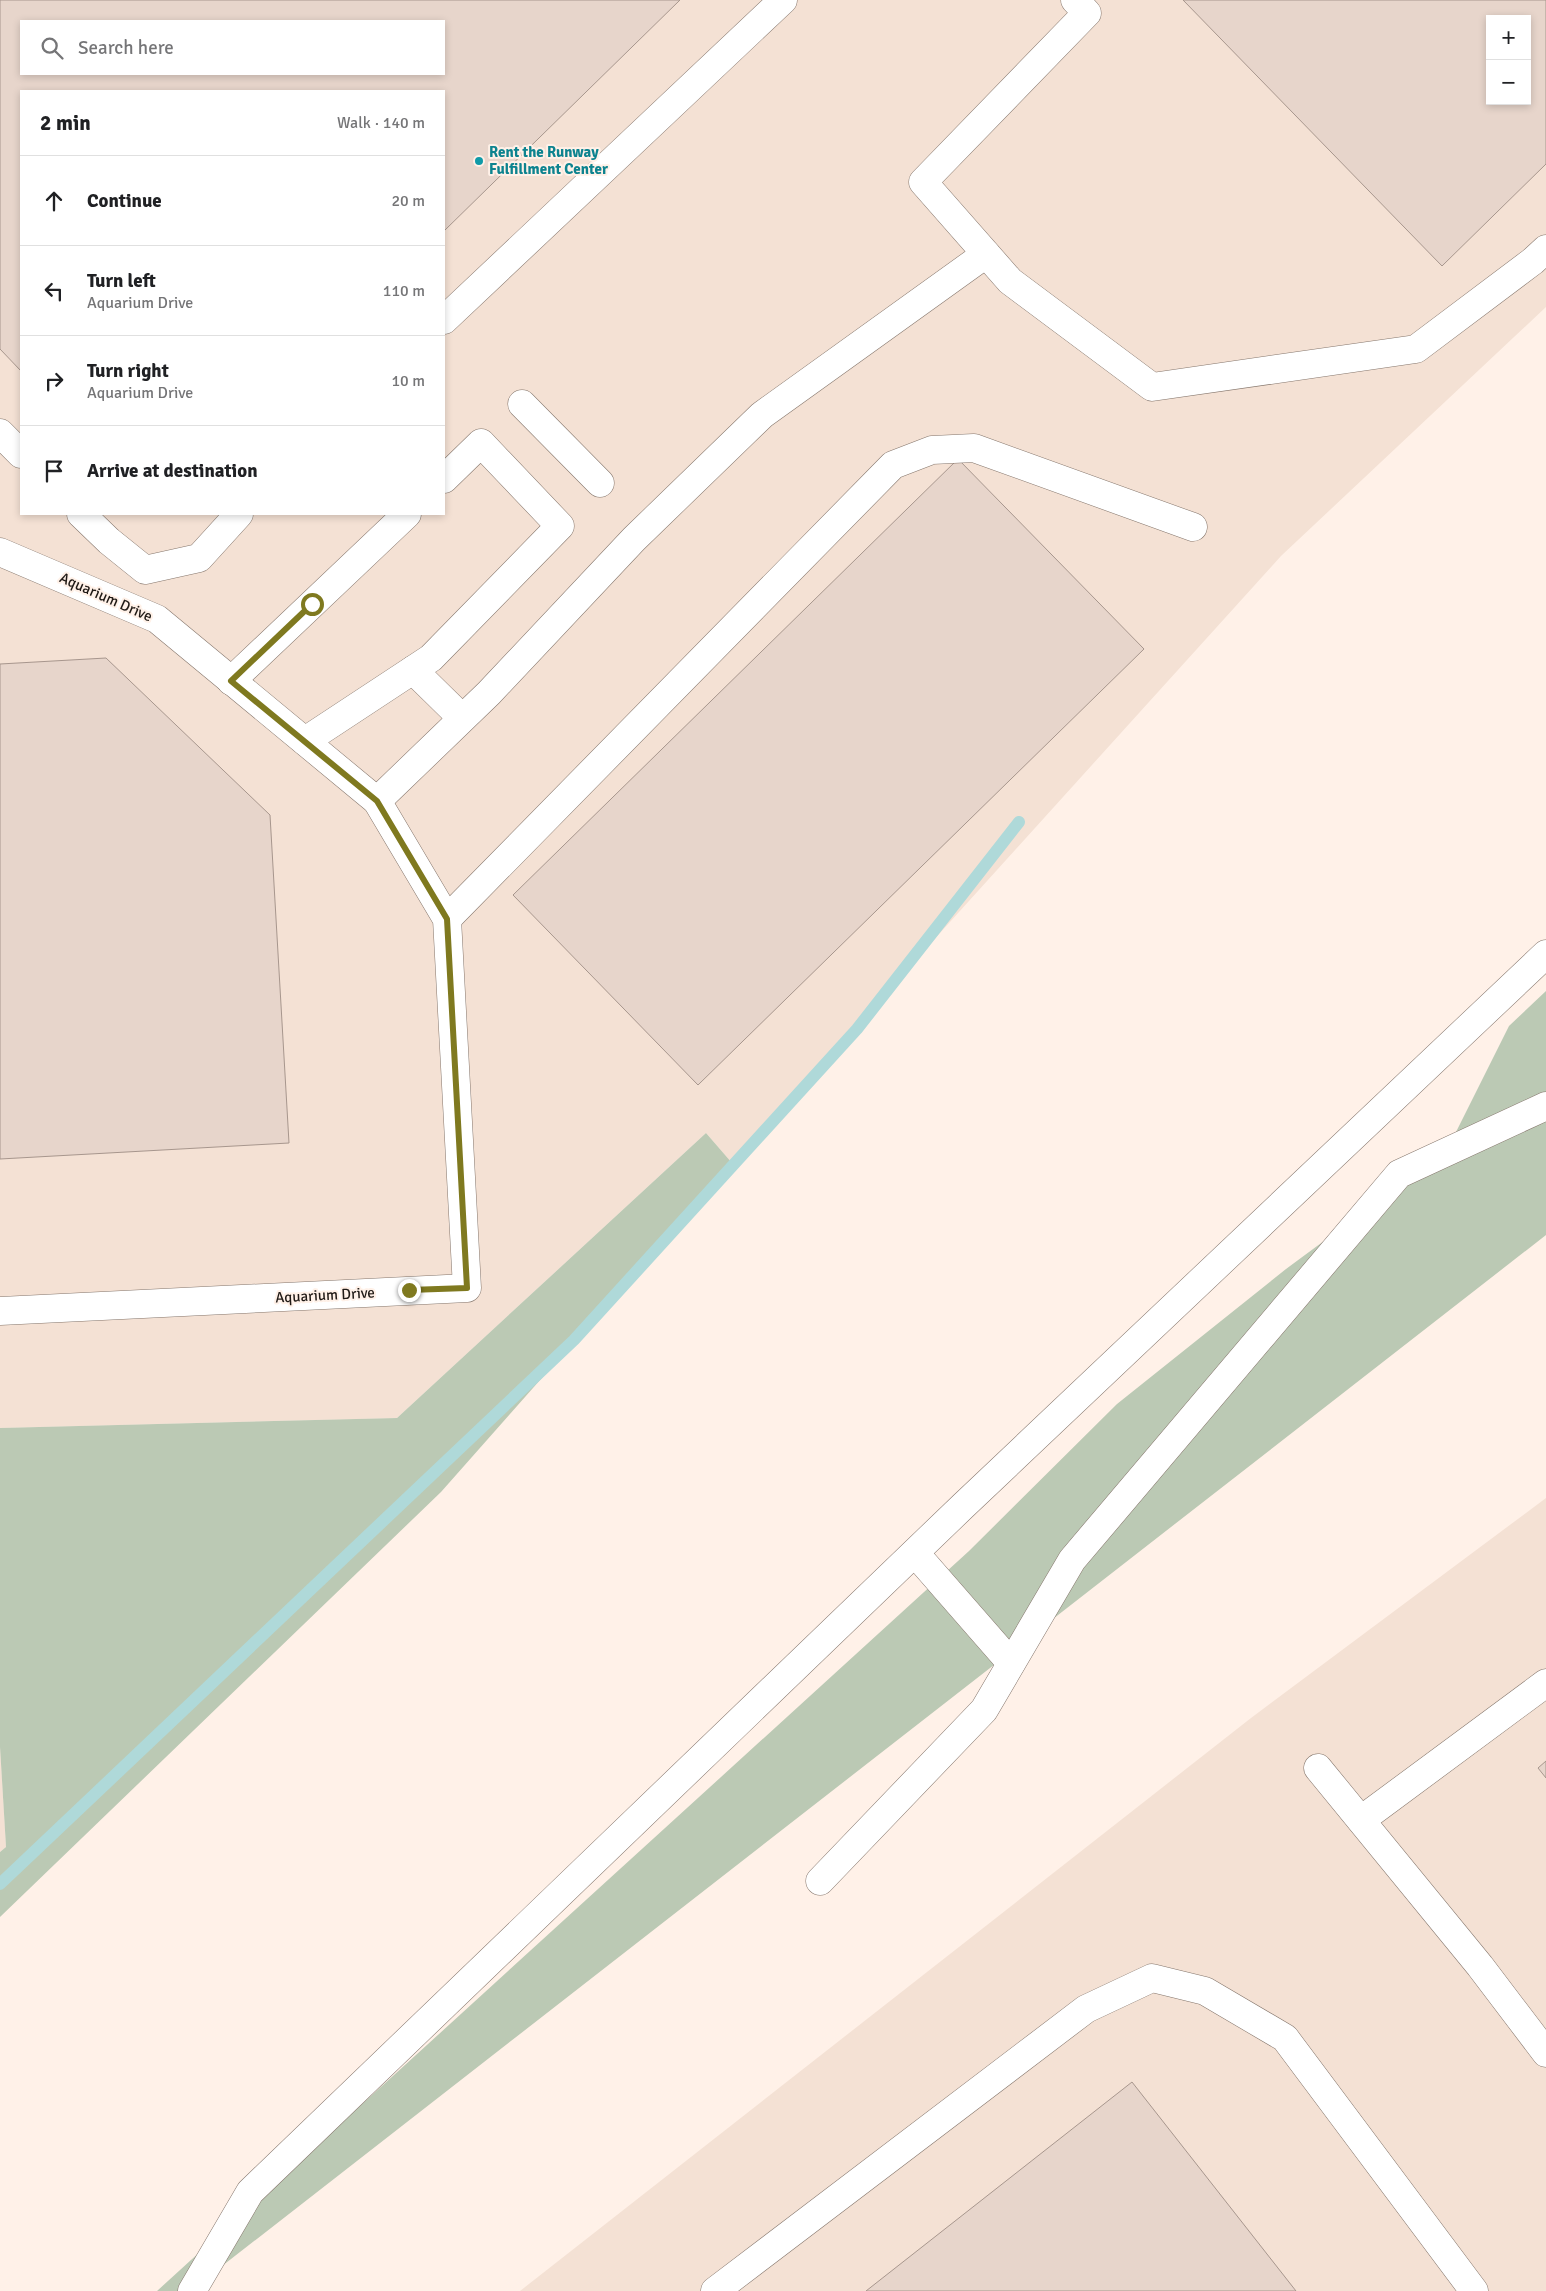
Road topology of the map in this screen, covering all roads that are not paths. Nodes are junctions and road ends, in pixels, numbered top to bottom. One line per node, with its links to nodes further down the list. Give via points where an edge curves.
1 (784, 0): 5 (street)
2 (1075, 0): 4 (street, via 1087,13 923,182)
3 (1546, 249): 4 (street, via 1416,349 1152,386 1010,280)
4 (986, 254): 18 (street, via 762,415 634,539)
5 (445, 319)
6 (522, 404): 10 (street)
7 (0, 433): 8 (street)
8 (20, 453)
9 (445, 478): 16 (street, via 481,443 560,526 431,658)
10 (600, 484)
11 (82, 515): 12 (street, via 146,570 198,558)
12 (238, 515)
13 (406, 515): 17 (street)
14 (1193, 527): 21 (street, via 974,448 932,450 893,464)
15 (0, 552): 17 (street, Aquarium Drive, via 157,619)
16 (414, 670): 18 (street); 19 (street)
17 (231, 681): 19 (street, Aquarium Drive)
18 (462, 718): 20 (street)
19 (305, 742): 20 (street, Aquarium Drive)
20 (377, 801): 21 (street, Aquarium Drive)
21 (447, 919): 24 (street, Aquarium Drive, via 467,1288)
22 (1546, 954): 25 (street)
23 (1546, 1106): 26 (street, via 1399,1174 1072,1560)
24 (0, 1312)
25 (915, 1553): 26 (street); 32 (street, via 250,2192)
26 (1011, 1663): 30 (street, via 984,1710)
27 (1546, 1683): 29 (street)
28 (1318, 1768): 29 (street)
29 (1361, 1820): 31 (street)
30 (820, 1881)
31 (1546, 2053)
32 (192, 2291)
33 (715, 2291): 34 (street, via 1086,2009 1152,1978 1205,1991 1285,2038)
34 (1474, 2291)

